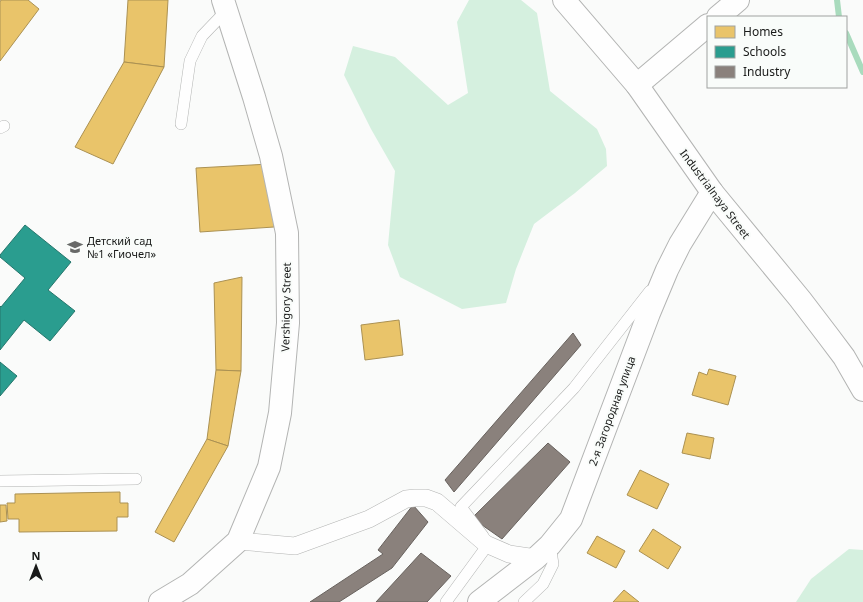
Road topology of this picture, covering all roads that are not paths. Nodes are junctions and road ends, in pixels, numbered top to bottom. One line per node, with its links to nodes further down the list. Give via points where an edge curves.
1 (564, 0): 6 (street, Industrialnaya Street)
2 (738, 0): 4 (street)
3 (225, 5): 7 (lane, via 202,36 190,61); 13 (street, Vershigory Street, via 271,156 287,241 288,322 280,413 269,468)
4 (719, 16)
5 (707, 26): 6 (street)
6 (637, 85): 8 (street, Industrialnaya Street)
7 (181, 124)
8 (712, 192): 9 (street, 2-я Загородная улица); 10 (street, Industrialnaya Street, via 829,337)
9 (667, 270): 14 (lane, via 574,388 461,506); 15 (street, 2-я Загородная улица, via 648,312 571,519)
10 (863, 390)
11 (136, 479): 12 (lane)
12 (0, 481)
13 (238, 541): 14 (street, via 295,546 369,519 406,499 426,498 437,502); 16 (street, Vershigory Street, via 190,584)
14 (486, 544): 15 (street, via 509,554); 17 (lane)
15 (543, 552): 18 (street, 2-я Загородная улица); 19 (lane, via 553,564 543,584)
16 (160, 602)
17 (446, 602)
18 (479, 602)
19 (524, 602)

